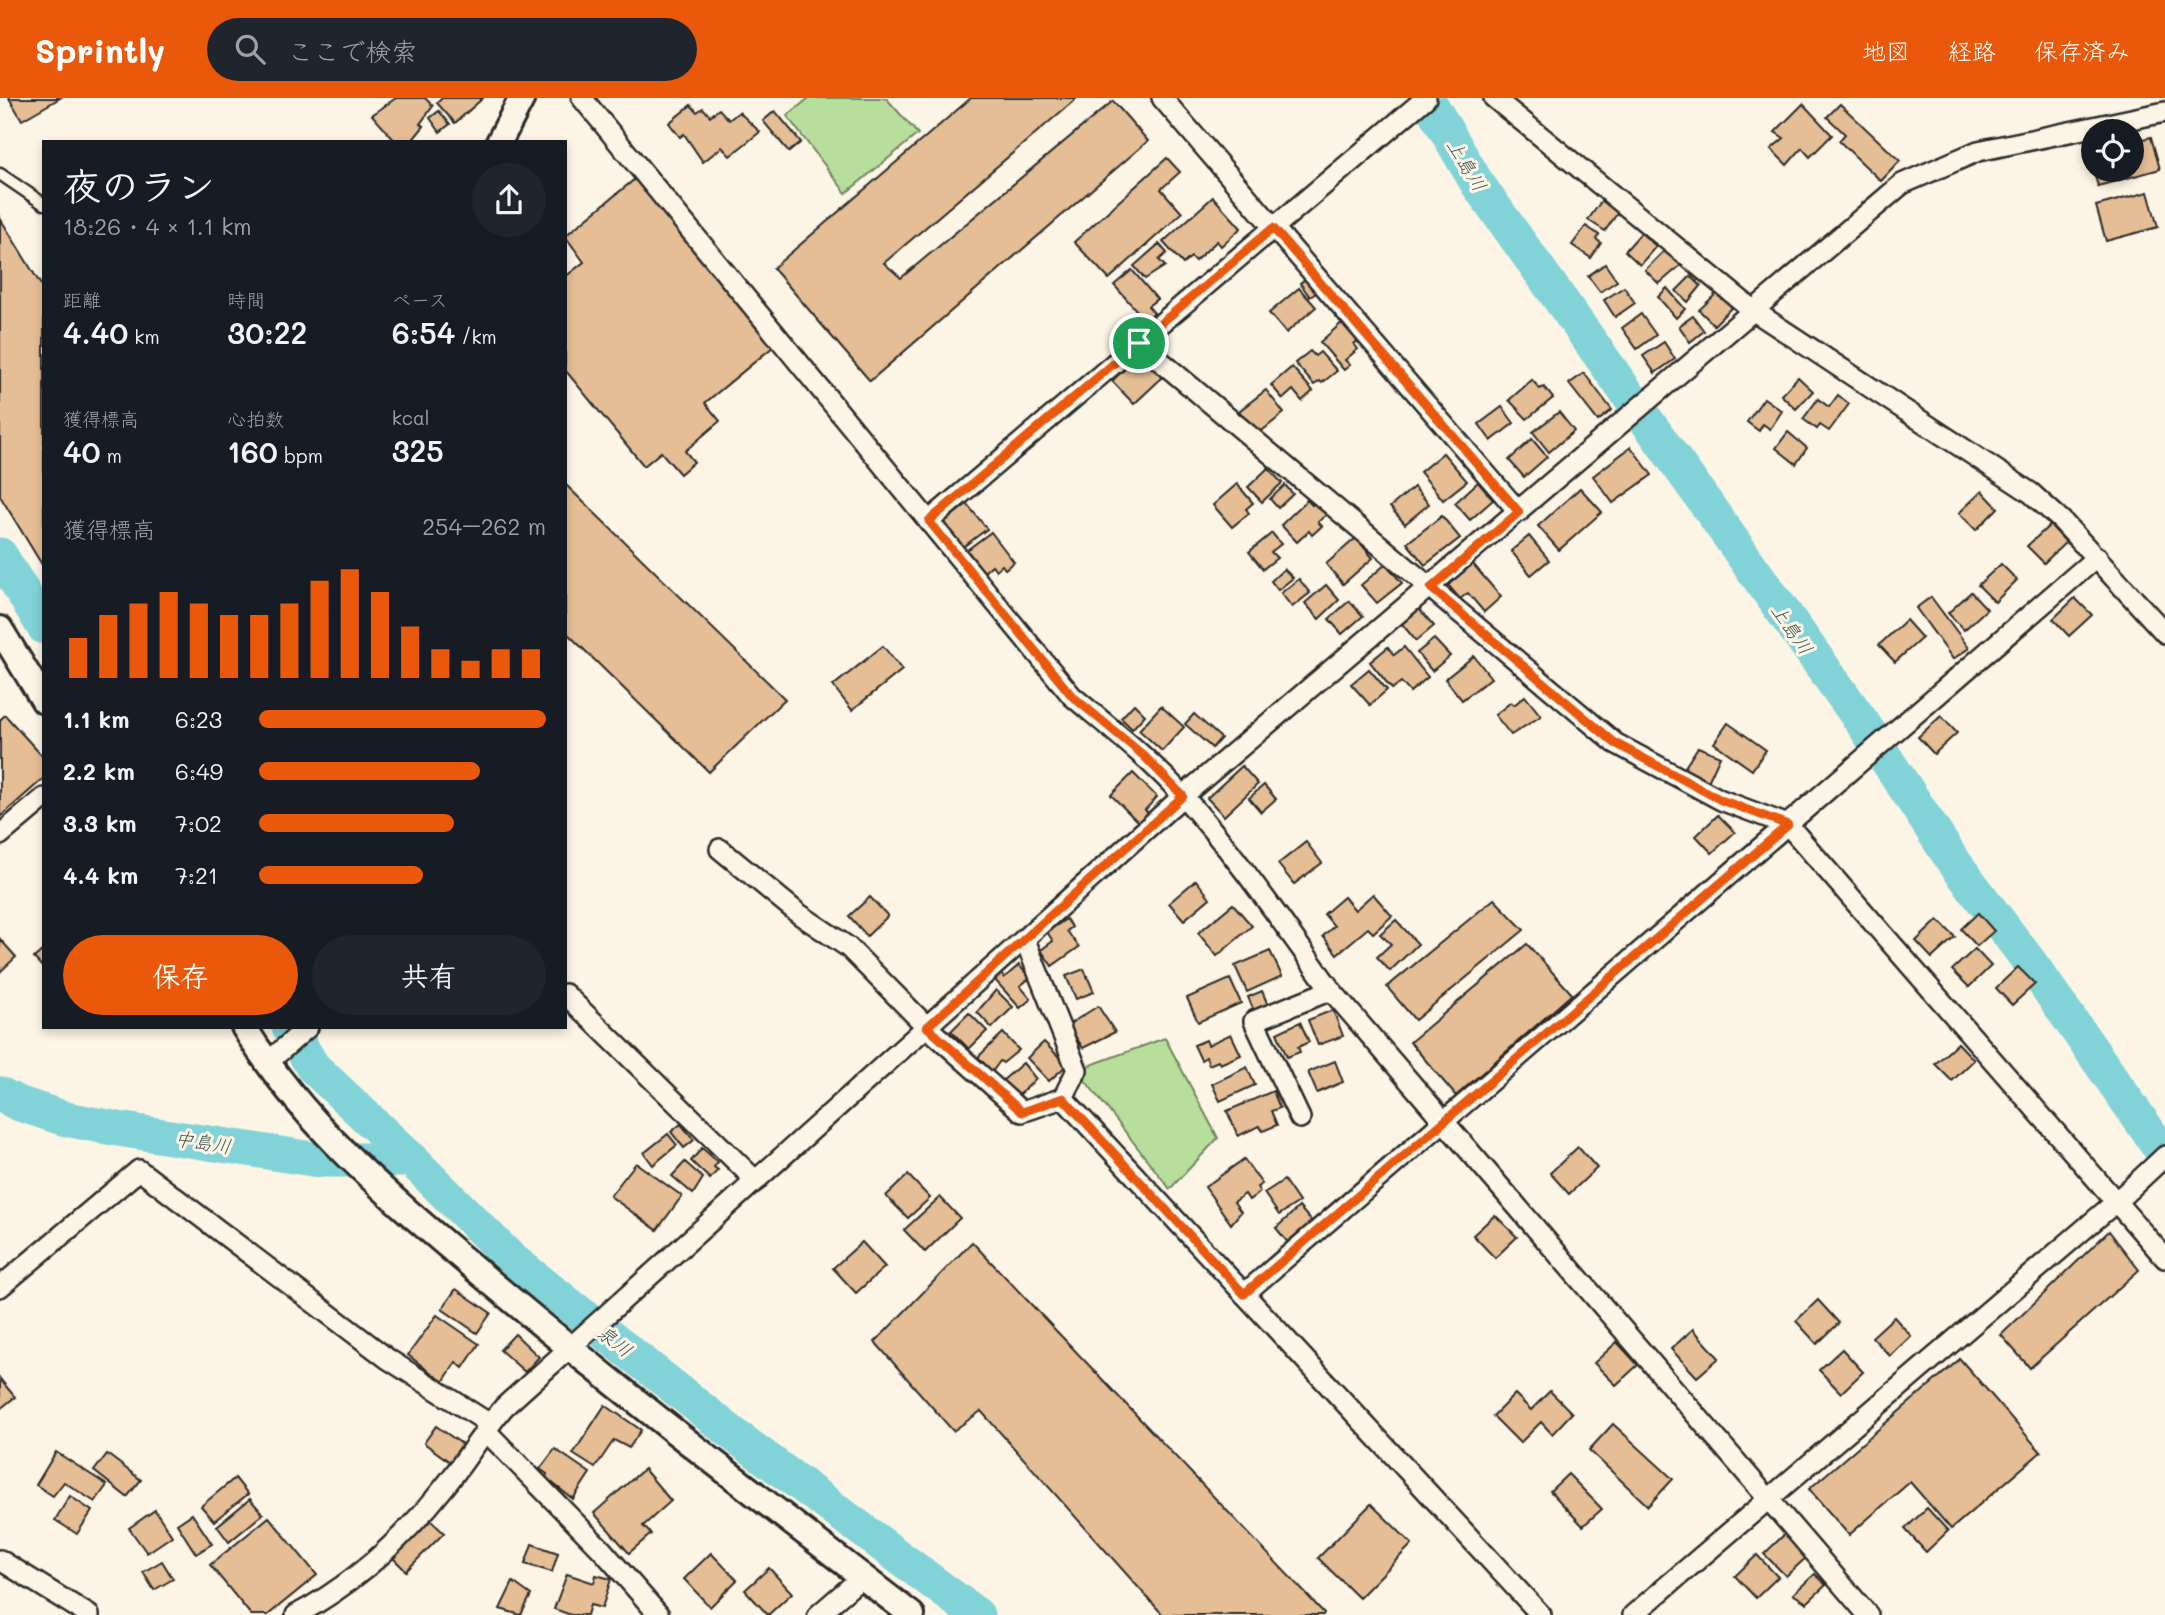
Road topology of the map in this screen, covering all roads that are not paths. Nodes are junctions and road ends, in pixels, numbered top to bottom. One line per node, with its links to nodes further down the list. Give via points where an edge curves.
1 (522, 98): 7 (street)
2 (582, 98): 14 (street)
3 (1162, 98): 10 (street)
4 (1494, 98): 11 (street)
5 (1422, 101): 10 (street)
6 (2165, 112): 11 (street, via 1978,151 1940,165 1902,184)
7 (500, 140)
8 (0, 174): 9 (lane)
9 (42, 203)
10 (1273, 228): 12 (street); 13 (street)
11 (1754, 311): 13 (street); 15 (street, via 2031,494)
12 (1139, 343): 14 (street); 16 (street)
13 (1519, 512): 16 (street)
14 (929, 521): 20 (street, via 1072,696 1143,755)
15 (2097, 557): 18 (street); 22 (street)
16 (1431, 588): 20 (street); 22 (street, via 1615,743 1721,800)
17 (0, 629): 19 (street)
18 (2165, 633)
19 (42, 698)
20 (1183, 796): 25 (street); 26 (street)
21 (42, 800): 23 (street)
22 (1788, 825): 34 (street); 37 (street)
23 (0, 835)
24 (720, 849): 28 (street, via 799,914 848,947)
25 (1025, 940): 28 (street); 32 (street, via 1077,1070)
26 (1331, 990): 33 (street, via 1254,1021); 34 (street)
27 (567, 996): 36 (street)
28 (927, 1027): 32 (street, via 1022,1112); 36 (street)
29 (245, 1029): 31 (street)
30 (306, 1029): 31 (street)
31 (268, 1062): 41 (street, via 341,1152)
32 (1063, 1098): 40 (street)
33 (1300, 1118)
34 (1444, 1123): 40 (street); 43 (street)
35 (2162, 1158): 37 (street)
36 (756, 1181): 41 (street)
37 (2117, 1201): 38 (street); 43 (street)
38 (2165, 1258)
39 (0, 1287): 42 (street, via 139,1170 388,1359)
40 (1244, 1294): 51 (street)
41 (570, 1347): 42 (street); 45 (street)
42 (488, 1427): 47 (street, via 445,1486 379,1556 335,1594); 48 (street)
43 (1769, 1500): 52 (street); 53 (street)
44 (0, 1560): 46 (street)
45 (862, 1577): 49 (street); 50 (street)
46 (89, 1615)
47 (296, 1615)
48 (659, 1615)
49 (818, 1615)
50 (912, 1615)
51 (1541, 1615)
52 (1633, 1615)
53 (1868, 1615)

